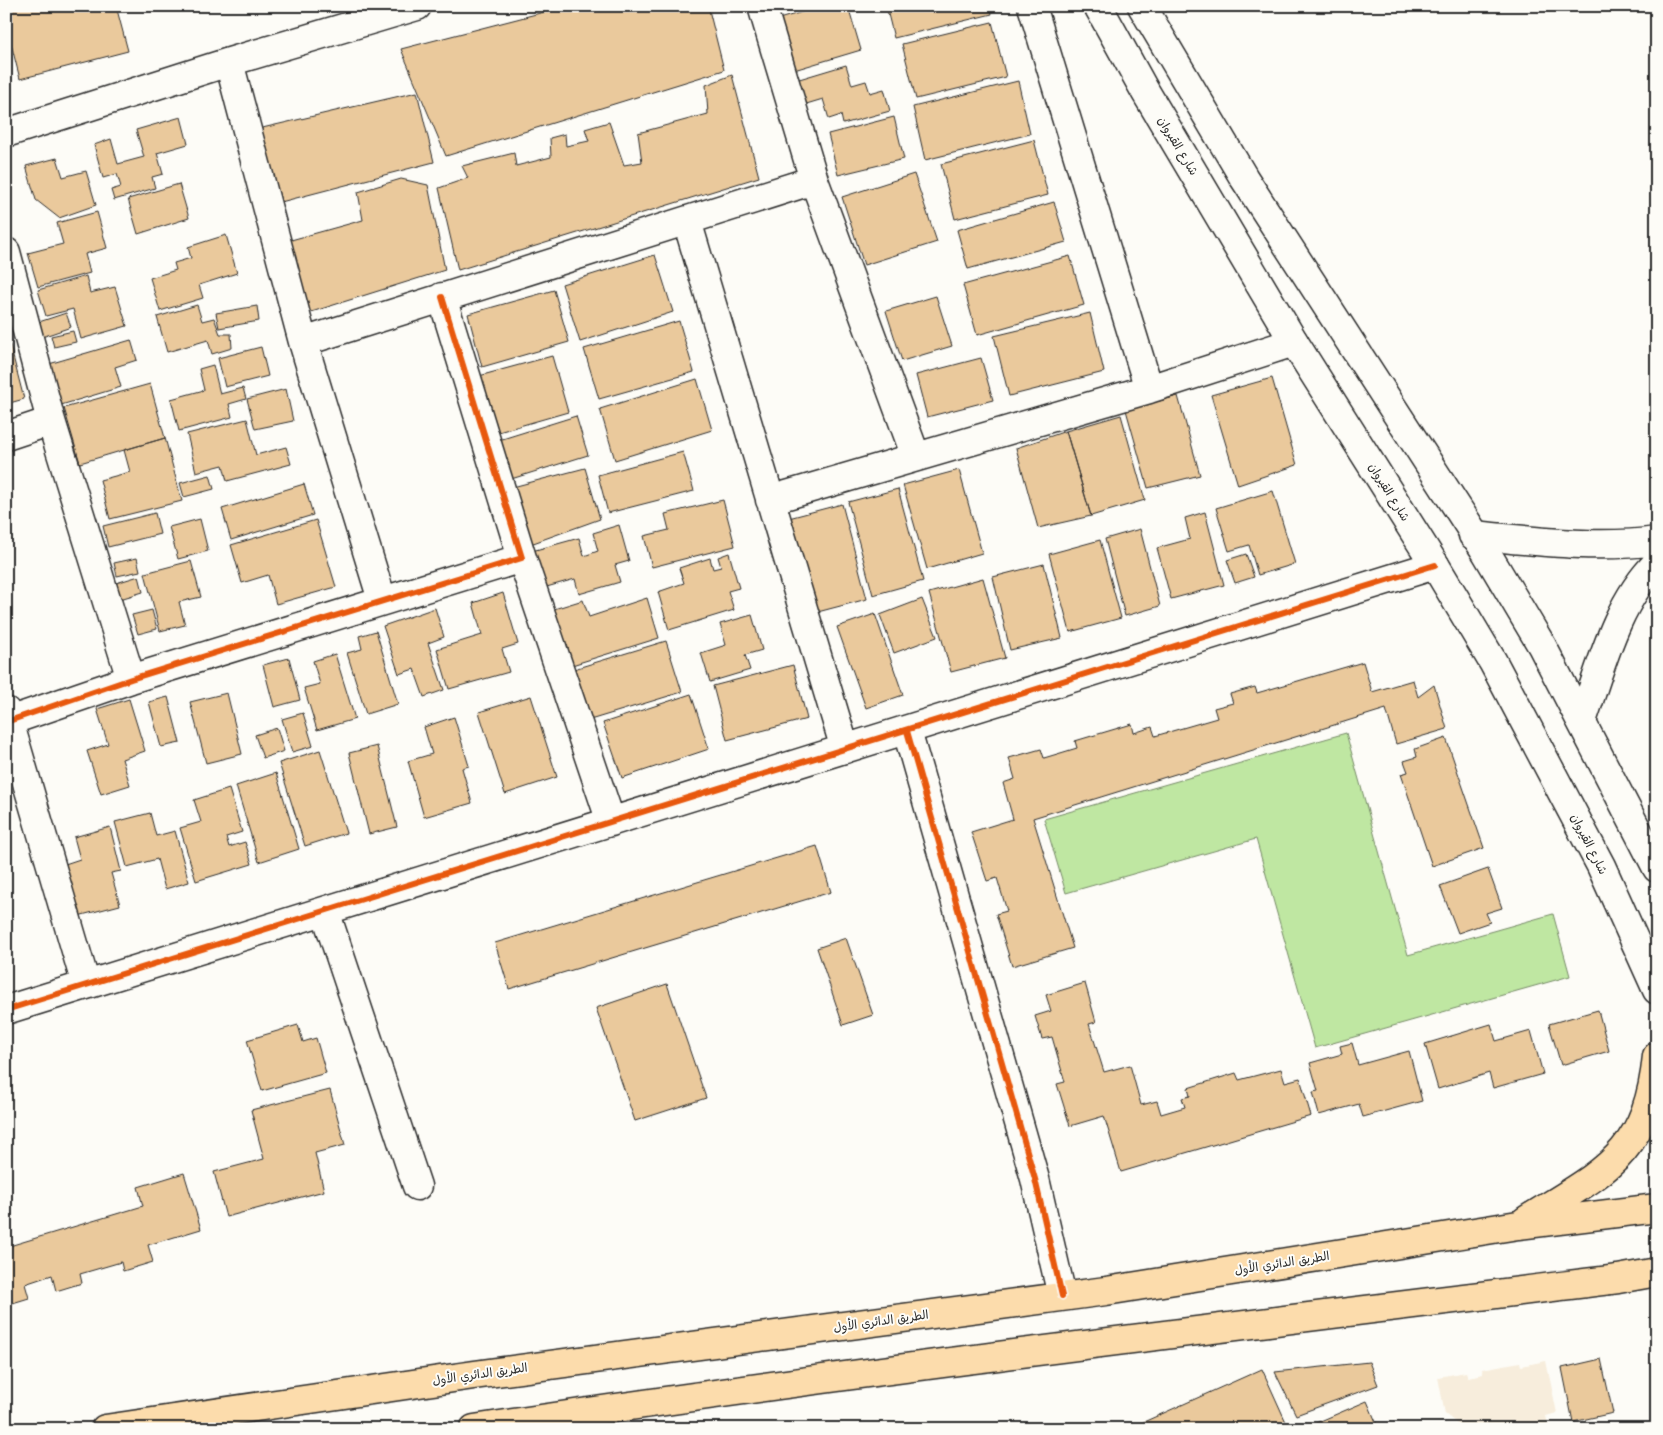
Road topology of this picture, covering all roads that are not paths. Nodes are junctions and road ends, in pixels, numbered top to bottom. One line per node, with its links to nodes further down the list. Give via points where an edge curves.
1 (762, 6): 8 (street)
2 (1032, 6): 14 (street)
3 (1098, 6): 13 (street, شارع القيروان)
4 (1142, 6): 19 (street, via 1244,178)
5 (407, 8): 6 (street)
6 (229, 62): 7 (street); 12 (street)
7 (6, 133)
8 (814, 180): 9 (street); 17 (street)
9 (687, 221): 11 (street); 18 (street)
10 (6, 252): 15 (street)
11 (442, 297): 12 (street); 21 (street)
12 (303, 342): 24 (street)
13 (1294, 342): 14 (street); 23 (street, شارع القيروان)
14 (1149, 389): 17 (street)
15 (51, 421): 16 (street); 25 (street)
16 (6, 436)
17 (916, 457): 18 (street)
18 (770, 500): 29 (street)
19 (1473, 535): 20 (street, via 1567,544); 27 (street, via 1542,646)
20 (1657, 542)
21 (522, 558): 24 (street); 30 (street)
22 (1657, 563): 27 (street, via 1641,579 1619,622)
23 (1436, 565): 28 (street); 34 (street, شارع القيروان, via 1565,796 1601,866)
24 (382, 600): 25 (street)
25 (131, 679): 26 (street)
26 (8, 716): 33 (street)
27 (1582, 721): 31 (street)
28 (907, 731): 29 (street); 43 (street, via 1035,1179)
29 (845, 749): 30 (street)
30 (611, 822): 32 (street)
31 (1657, 868)
32 (325, 911): 33 (street); 37 (street)
33 (86, 985): 35 (street)
34 (1657, 990)
35 (6, 1010)
36 (1657, 1056): 39 (main road, via 1646,1110 1636,1135 1619,1157 1593,1178)
37 (417, 1186)
38 (1657, 1208): 39 (main road, الطريق الدائري الأول)
39 (1518, 1225): 43 (main road, الطريق الدائري الأول, via 1106,1292)
40 (1657, 1272): 41 (main road)
41 (1618, 1279): 42 (main road); 44 (main road, via 1115,1341)
42 (1657, 1286)
43 (1062, 1296): 45 (main road, الطريق الدائري الأول, via 484,1373)
44 (593, 1420): 46 (main road)
45 (105, 1429)
46 (474, 1429)

